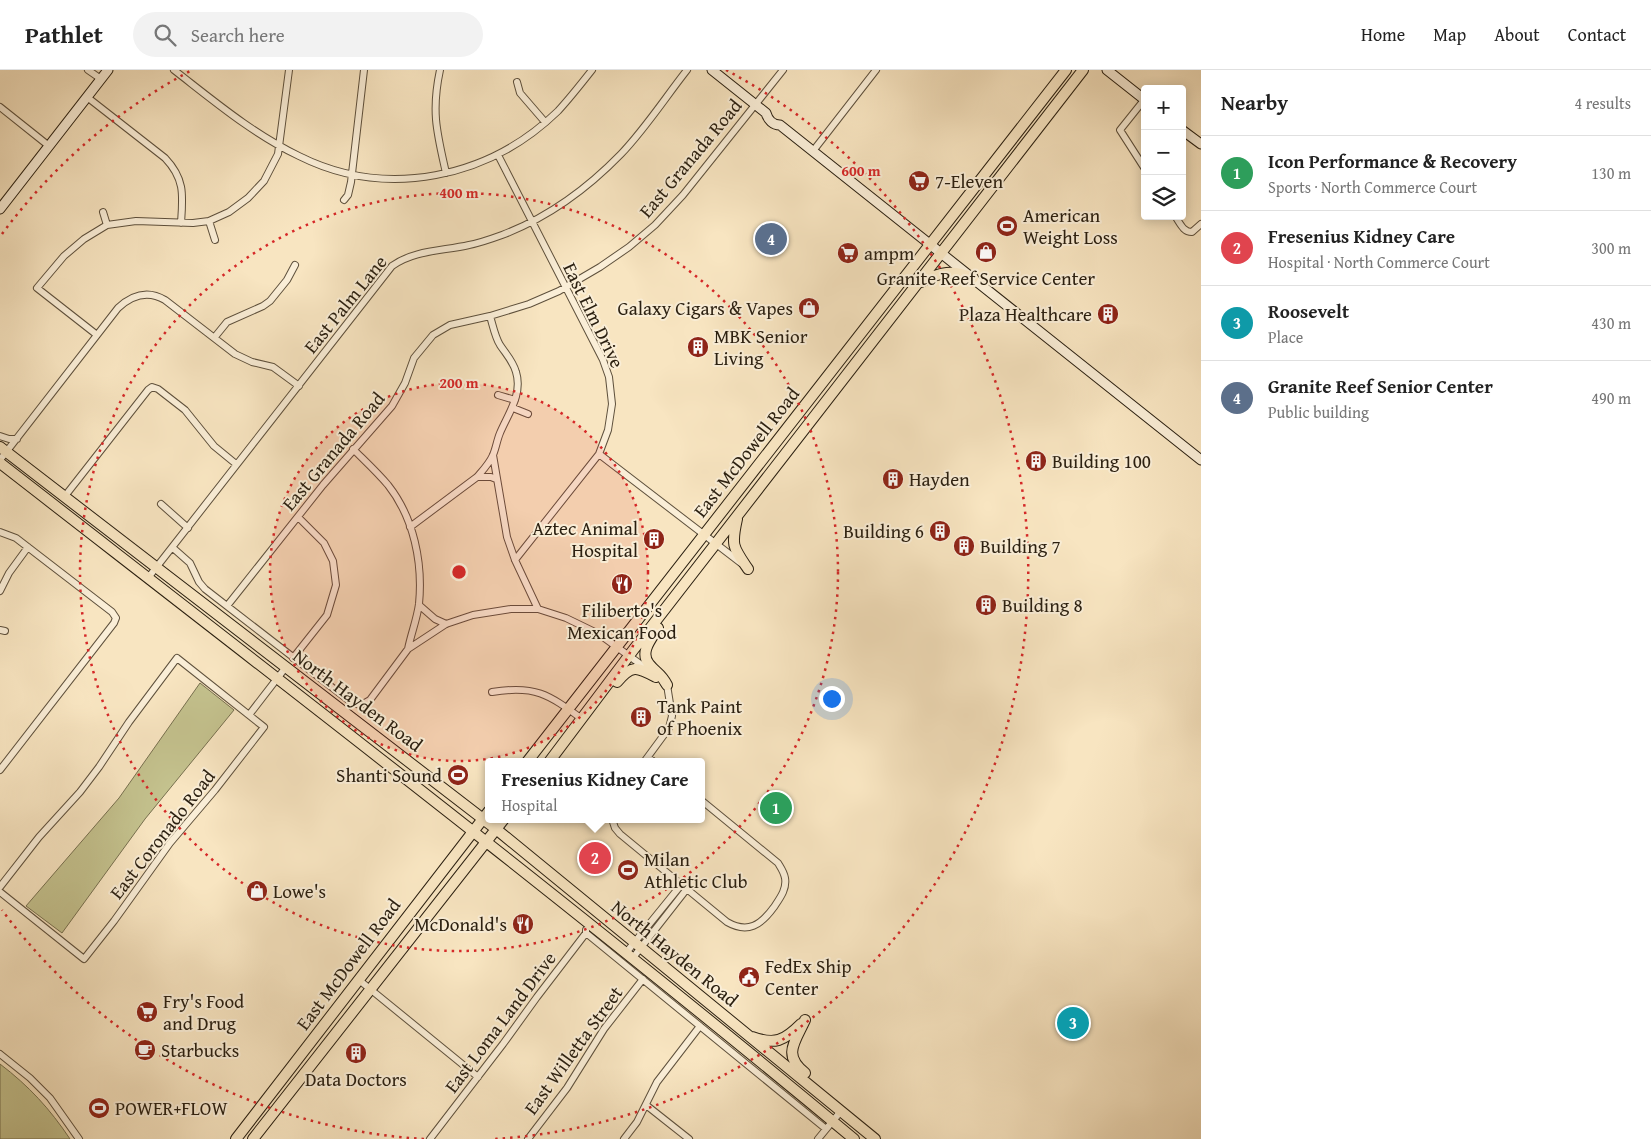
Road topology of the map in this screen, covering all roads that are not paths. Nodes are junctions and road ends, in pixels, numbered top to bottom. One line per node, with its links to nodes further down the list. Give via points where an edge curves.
1 (88, 70): 15 (street)
2 (108, 70): 15 (street)
3 (174, 70): 27 (street)
4 (289, 70): 27 (street)
5 (364, 70): 33 (street)
6 (440, 70): 32 (street, via 435,116)
7 (592, 70): 23 (street)
8 (687, 70): 39 (street, East Palm Lane, via 622,153 593,181)
9 (712, 70): 20 (street)
10 (783, 70): 20 (street, East Granada Road)
11 (876, 70): 29 (street)
12 (1066, 70): 22 (main road, East McDowell Road)
13 (1083, 70): 24 (main road, East McDowell Road)
14 (1107, 70): 18 (street)
15 (101, 80): 17 (street)
16 (517, 82): 23 (street, via 520,93)
17 (87, 97): 28 (street); 40 (street, via 174,168 182,191)
18 (1141, 98)
19 (1141, 104): 31 (street, via 1120,130)
20 (755, 105): 29 (street, via 779,120 780,125); 49 (street, East Granada Road, via 684,195 655,225 629,247)
21 (0, 107): 28 (street)
22 (1028, 118): 24 (main road); 44 (main road, East McDowell Road)
23 (545, 122): 30 (street)
24 (1039, 126): 45 (main road, East McDowell Road)
25 (1186, 133): 26 (street)
26 (1201, 144)
27 (279, 145): 33 (street, via 300,157); 38 (street, via 274,163 257,190 229,212)
28 (49, 146): 35 (street)
29 (813, 151): 44 (street)
30 (498, 155): 32 (street); 39 (street, East Elm Drive)
31 (1141, 163)
32 (446, 173): 33 (street, via 405,179)
33 (352, 174): 34 (street)
34 (344, 200)
35 (0, 209)
36 (103, 212): 42 (street)
37 (1178, 220): 41 (street, via 1188,232)
38 (209, 221): 40 (street); 43 (street)
39 (532, 222): 49 (street, East Elm Drive); 54 (street, East Palm Lane, via 471,245 417,254 401,260 386,272)
40 (181, 223): 42 (street, via 136,221)
41 (1201, 224)
42 (107, 225): 51 (street, via 64,256 37,288)
43 (215, 240)
44 (931, 243): 45 (street); 53 (main road, East McDowell Road)
45 (941, 252): 47 (street); 48 (main road, East McDowell Road)
46 (294, 265): 52 (street, via 270,301 228,322)
47 (974, 278): 48 (main road, via 947,272); 66 (street)
48 (917, 283): 55 (main road, East McDowell Road)
49 (566, 288): 50 (street, East Granada Road); 63 (street, East Elm Drive, via 609,377 611,416)
50 (490, 316): 57 (street, via 497,339 516,372); 62 (street, East Granada Road, via 450,325 433,335 414,358 392,406)
51 (97, 335): 52 (street, via 126,301 149,294 158,296); 61 (street)
52 (214, 338): 54 (street, via 241,358 273,367)
53 (822, 383): 55 (main road); 77 (main road, East McDowell Road)
54 (299, 386): 67 (street, East Palm Lane)
55 (833, 392): 72 (main road, East McDowell Road)
56 (498, 395): 57 (street)
57 (515, 400): 58 (street)
58 (513, 408): 59 (street); 64 (street)
59 (528, 414)
60 (0, 436): 61 (street)
61 (17, 439): 65 (street)
62 (353, 450): 73 (street, East Granada Road); 74 (street, via 388,486 402,506)
63 (599, 454): 77 (street); 81 (street, East Elm Drive)
64 (493, 455): 68 (street); 69 (street)
65 (2, 456): 70 (main road, North Hayden Road); 84 (main road, North Hayden Road)
66 (1201, 460)
67 (236, 464): 70 (street, via 214,446 185,410 152,387); 75 (street, East Palm Lane)
68 (477, 477): 69 (street); 74 (street)
69 (496, 480): 81 (street)
70 (65, 496): 82 (main road, North Hayden Road)
71 (161, 504): 75 (street)
72 (738, 516): 78 (main road, East McDowell Road); 83 (main road, via 733,543)
73 (298, 517): 88 (street, East Granada Road); 94 (street, via 324,543 333,561 336,585 326,615)
74 (410, 527): 87 (street, via 417,549)
75 (188, 528): 80 (street, East Palm Lane)
76 (0, 532): 79 (street)
77 (704, 534): 78 (street); 91 (main road, East McDowell Road)
78 (716, 544): 83 (street); 85 (main road, East McDowell Road)
79 (28, 547): 86 (street); 107 (street, via 116,618)
80 (173, 548): 82 (street, East Palm Lane); 88 (street, via 190,563 205,590)
81 (515, 560): 89 (street)
82 (157, 568): 84 (street, East Palm Lane); 95 (main road, North Hayden Road)
83 (748, 569)
84 (148, 578): 97 (main road, North Hayden Road)
85 (682, 588): 93 (main road, East McDowell Road); 98 (main road, via 645,652 649,664 663,676)
86 (0, 591)
87 (419, 605): 90 (street); 92 (street)
88 (227, 606): 94 (street)
89 (538, 610): 90 (street, via 511,609 473,615); 91 (street, via 585,626)
90 (446, 624): 92 (street)
91 (617, 646): 93 (street); 101 (main road, East McDowell Road)
92 (408, 648): 94 (street, via 363,705 351,702)
93 (629, 656): 96 (street); 100 (main road, East McDowell Road)
94 (294, 658)
95 (286, 667): 97 (street); 109 (main road, North Hayden Road)
96 (656, 677): 98 (street); 100 (main road, via 640,669 630,669 607,695)
97 (278, 678): 102 (street); 115 (main road, North Hayden Road)
98 (667, 686): 106 (street, via 672,716 669,728)
99 (492, 692): 101 (street, via 516,689 542,693)
100 (596, 700): 103 (main road, East McDowell Road)
101 (568, 708): 103 (street); 104 (main road, East McDowell Road)
102 (249, 715): 117 (street, via 177,658 94,774); 119 (street, East Coronado Road, via 264,727 170,843 84,958)
103 (582, 719): 105 (main road, East McDowell Road)
104 (530, 758)
105 (552, 758)
106 (647, 758)
107 (0, 770)
108 (705, 803): 118 (street, via 778,863 785,878 784,890 763,920 741,927 721,917)
109 (485, 814)
110 (485, 816): 115 (main road, East McDowell Road)
111 (492, 823): 114 (main road, North Hayden Road)
112 (501, 823): 114 (main road, East McDowell Road)
113 (614, 823): 118 (street, via 618,832)
114 (496, 829): 116 (main road, East McDowell Road); 121 (main road, North Hayden Road)
115 (473, 831): 116 (main road, North Hayden Road); 124 (main road, East McDowell Road)
116 (486, 842): 120 (main road, North Hayden Road); 125 (main road, East McDowell Road)
117 (0, 887)
118 (684, 887): 121 (street)
119 (0, 892)
120 (587, 927): 122 (main road, North Hayden Road); 123 (street, North Hayden Road); 131 (street, East Loma Land Drive)
121 (638, 945): 122 (street); 127 (main road, North Hayden Road)
122 (629, 956): 130 (main road, North Hayden Road)
123 (643, 979): 126 (street, North Hayden Road); 140 (street, East Willetta Street)
124 (358, 980): 125 (street); 137 (main road, East McDowell Road)
125 (370, 989): 131 (street); 138 (main road, East McDowell Road)
126 (700, 1026): 133 (street, via 657,1082); 135 (street, North Hayden Road)
127 (748, 1035): 129 (main road, North Hayden Road); 132 (main road, via 776,1042 794,1032 805,1020 793,1047 793,1060)
128 (0, 1054): 136 (street, via 43,1090)
129 (776, 1058): 130 (main road); 132 (main road, North Hayden Road)
130 (768, 1069): 135 (main road, North Hayden Road)
131 (478, 1077): 139 (street, East Loma Land Drive)
132 (815, 1089): 134 (main road, North Hayden Road)
133 (646, 1105): 141 (street); 142 (street)
134 (840, 1111): 135 (street); 145 (main road, North Hayden Road)
135 (829, 1125): 143 (street); 144 (main road, North Hayden Road)
136 (79, 1139)
137 (236, 1139)
138 (253, 1139)
139 (430, 1139)
140 (528, 1139)
141 (624, 1139)
142 (689, 1139)
143 (818, 1139)
144 (854, 1139)
145 (875, 1139)

